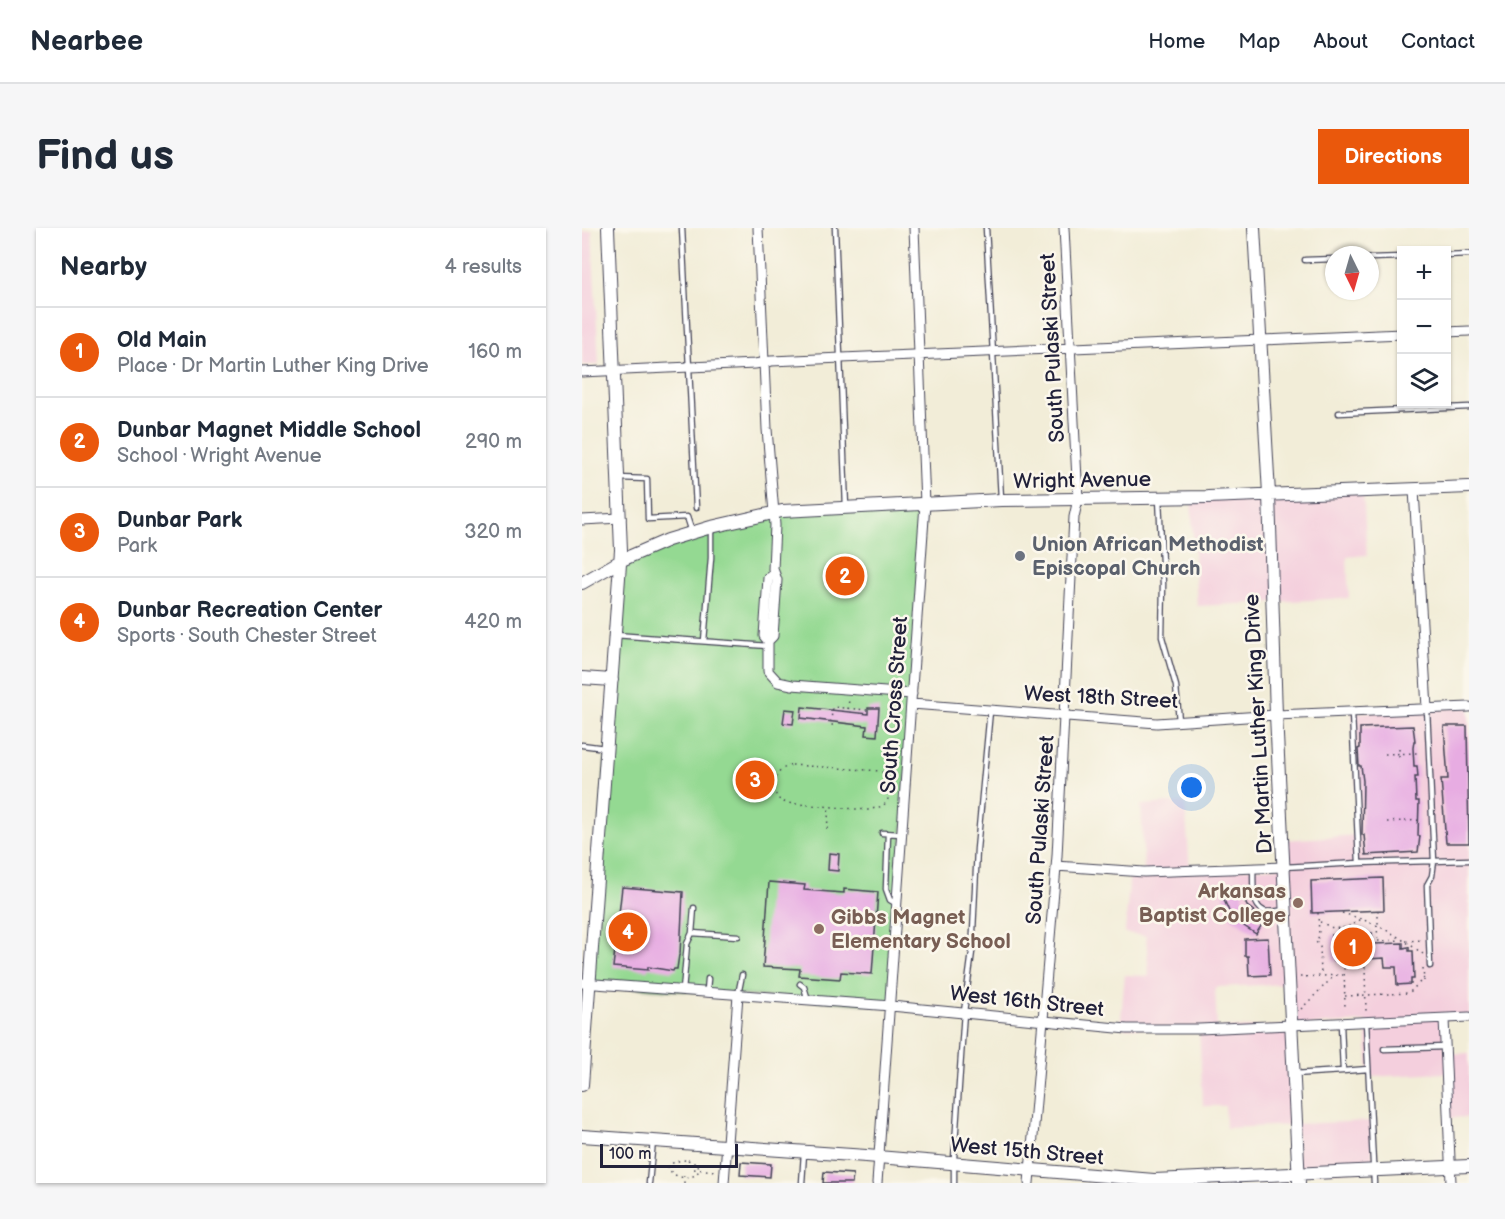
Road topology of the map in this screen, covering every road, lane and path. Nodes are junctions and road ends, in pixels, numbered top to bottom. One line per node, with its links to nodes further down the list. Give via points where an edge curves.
1 (608, 228): 26 (main road)
2 (682, 228): 24 (lane)
3 (758, 228): 23 (street)
4 (834, 228): 22 (lane)
5 (914, 228): 21 (street, South Cross Street)
6 (986, 228): 20 (lane)
7 (1064, 228): 19 (street, South Pulaski Street)
8 (1254, 228): 18 (main road, Dr Martin Luther King Drive)
9 (1469, 254): 10 (lane)
10 (1451, 255)
11 (1397, 257): 12 (lane)
12 (1379, 258)
13 (1325, 259): 14 (lane)
14 (1305, 260)
15 (1469, 331): 16 (street)
16 (1451, 332)
17 (1397, 334): 18 (street)
18 (1259, 339): 19 (street); 32 (main road, Dr Martin Luther King Drive)
19 (1070, 348): 20 (street); 34 (street, South Pulaski Street)
20 (992, 351): 21 (street); 35 (lane)
21 (920, 354): 22 (street); 36 (street, South Cross Street)
22 (840, 358): 23 (street); 37 (lane)
23 (764, 362): 24 (street); 39 (street)
24 (689, 366): 26 (street); 38 (lane)
25 (582, 372): 26 (street)
26 (614, 372): 29 (main road)
27 (1469, 407): 28 (lane)
28 (1339, 413)
29 (619, 478): 40 (main road); 42 (lane, via 646,479 648,519 687,517)
30 (1469, 488): 31 (main road, Wright Avenue)
31 (1414, 490): 32 (main road, Wright Avenue); 53 (street)
32 (1269, 494): 33 (main road, Wright Avenue); 57 (main road, Dr Martin Luther King Drive)
33 (1159, 498): 34 (main road, Wright Avenue); 59 (lane, via 1162,637 1176,686)
34 (1078, 499): 35 (main road, Wright Avenue); 58 (street, South Pulaski Street)
35 (1001, 500): 36 (main road, Wright Avenue)
36 (925, 504): 37 (main road, Wright Avenue); 50 (street, South Cross Street)
37 (846, 507): 39 (main road, Wright Avenue)
38 (696, 508)
39 (775, 513): 42 (main road, Wright Avenue); 47 (street, via 773,574 777,580 773,636)
40 (621, 518): 41 (street); 43 (main road)
41 (582, 520)
42 (700, 530): 43 (main road, Wright Avenue); 46 (lane, via 711,558)
43 (620, 561): 44 (main road, Wright Avenue); 45 (main road)
44 (582, 583)
45 (615, 635): 46 (lane); 49 (main road)
46 (704, 641): 47 (lane)
47 (768, 643): 50 (street, via 768,671 778,682)
48 (582, 678): 49 (main road)
49 (612, 680): 62 (main road)
50 (912, 694): 51 (street, South Cross Street)
51 (912, 704): 55 (street, West 18th Street); 72 (street, South Cross Street)
52 (1469, 707): 53 (street, West 18th Street)
53 (1427, 708): 56 (street, West 18th Street); 74 (lane)
54 (867, 710): 60 (path, via 833,707)
55 (990, 710): 58 (street, West 18th Street); 114 (lane)
56 (1352, 713): 57 (street, West 18th Street); 75 (lane)
57 (1276, 715): 59 (street, West 18th Street); 77 (main road, Dr Martin Luther King Drive)
58 (1065, 716): 59 (street, West 18th Street); 76 (street, South Pulaski Street)
59 (1179, 721)
60 (833, 725)
61 (582, 745): 62 (lane)
62 (607, 748): 103 (main road)
63 (1399, 749): 66 (path)
64 (1418, 753): 66 (path)
65 (1385, 754): 66 (path)
66 (1399, 754): 67 (path)
67 (1399, 761)
68 (829, 807): 68 (path, via 786,803 777,798 777,774 792,765 881,771 888,776 890,797 883,806 868,810); 71 (path)
69 (1422, 820): 70 (path)
70 (1387, 822)
71 (827, 829)
72 (903, 834): 79 (street, South Cross Street); 79 (lane, via 885,833 886,889 890,900)
73 (1469, 860): 74 (lane)
74 (1434, 861): 75 (lane); 90 (lane, via 1427,885)
75 (1359, 863): 77 (lane)
76 (1056, 866): 78 (street, via 1144,872); 117 (street, South Pulaski Street)
77 (1284, 867): 78 (street); 81 (main road, Dr Martin Luther King Drive)
78 (1253, 868): 81 (lane, via 1253,892 1260,908 1265,912)
79 (897, 904): 111 (street, South Cross Street)
80 (694, 908): 88 (lane)
81 (1287, 910): 120 (main road, Dr Martin Luther King Drive)
82 (1377, 910): 87 (path)
83 (1318, 913): 86 (path)
84 (1342, 913): 85 (path)
85 (1361, 918): 86 (path, via 1349,927 1332,928); 87 (path)
86 (1319, 922): 98 (path, via 1316,942 1320,946)
87 (1377, 924): 91 (path); 91 (path, via 1378,942)
88 (692, 933): 89 (lane); 105 (lane, via 687,944)
89 (738, 936)
90 (1429, 939): 91 (path); 94 (lane)
91 (1405, 940): 92 (path)
92 (1423, 954)
93 (1344, 962): 97 (path)
94 (1430, 966)
95 (1365, 968): 108 (path)
96 (742, 975): 107 (lane)
97 (1344, 975): 99 (path); 109 (path)
98 (1321, 976): 99 (path); 100 (path)
99 (1334, 976): 112 (path)
100 (1300, 977)
101 (1424, 978): 108 (path, via 1409,993)
102 (708, 979): 106 (lane)
103 (586, 983): 105 (street, West 16th Street); 126 (main road)
104 (801, 984): 110 (lane)
105 (683, 991): 106 (street, West 16th Street)
106 (707, 993): 107 (street, West 16th Street)
107 (738, 995): 110 (street, West 16th Street); 129 (street)
108 (1366, 995): 109 (path); 118 (path)
109 (1345, 996): 113 (path)
110 (808, 1000): 111 (street, West 16th Street)
111 (891, 1006): 114 (street, West 16th Street); 131 (street, South Cross Street)
112 (1301, 1009)
113 (1345, 1009)
114 (964, 1012): 117 (street, West 16th Street); 133 (lane)
115 (1469, 1017): 116 (street, West 16th Street)
116 (1444, 1018): 118 (street, West 16th Street); 121 (street)
117 (1044, 1022): 120 (street, West 16th Street, via 1156,1030); 144 (street, South Pulaski Street)
118 (1366, 1022): 119 (street, West 16th Street); 123 (lane)
119 (1341, 1024): 120 (street, West 16th Street); 124 (lane)
120 (1292, 1026): 125 (main road, Dr Martin Luther King Drive)
121 (1445, 1047): 122 (lane); 136 (street)
122 (1384, 1049)
123 (1368, 1070): 124 (lane); 145 (lane)
124 (1343, 1071): 125 (lane)
125 (1294, 1074): 146 (main road, Dr Martin Luther King Drive)
126 (582, 1085)
127 (582, 1136): 128 (main road, West 15th Street)
128 (653, 1140): 129 (main road, West 15th Street); 147 (lane)
129 (727, 1146): 130 (main road, West 15th Street); 149 (street)
130 (804, 1152): 131 (main road, West 15th Street); 150 (lane)
131 (879, 1157): 133 (main road, West 15th Street); 151 (street, South Cross Street)
132 (685, 1160): 134 (path); 137 (path, via 675,1161); 140 (path, via 694,1162)
133 (955, 1164): 144 (main road, West 15th Street); 152 (lane)
134 (685, 1166)
135 (1469, 1166): 136 (main road, West 15th Street)
136 (1451, 1167): 145 (main road, West 15th Street); 153 (street)
137 (668, 1168): 138 (path); 143 (path, via 674,1175)
138 (674, 1168)
139 (694, 1169): 140 (path)
140 (699, 1170): 141 (path); 143 (path, via 696,1175)
141 (716, 1171)
142 (684, 1172): 143 (path)
143 (684, 1177): 148 (path)
144 (1029, 1177): 146 (main road, West 15th Street)
145 (1373, 1177): 146 (main road, West 15th Street)
146 (1298, 1178)
147 (650, 1183)
148 (684, 1183)
149 (724, 1183)
150 (802, 1183)
151 (877, 1183)
152 (954, 1183)
153 (1451, 1183)

